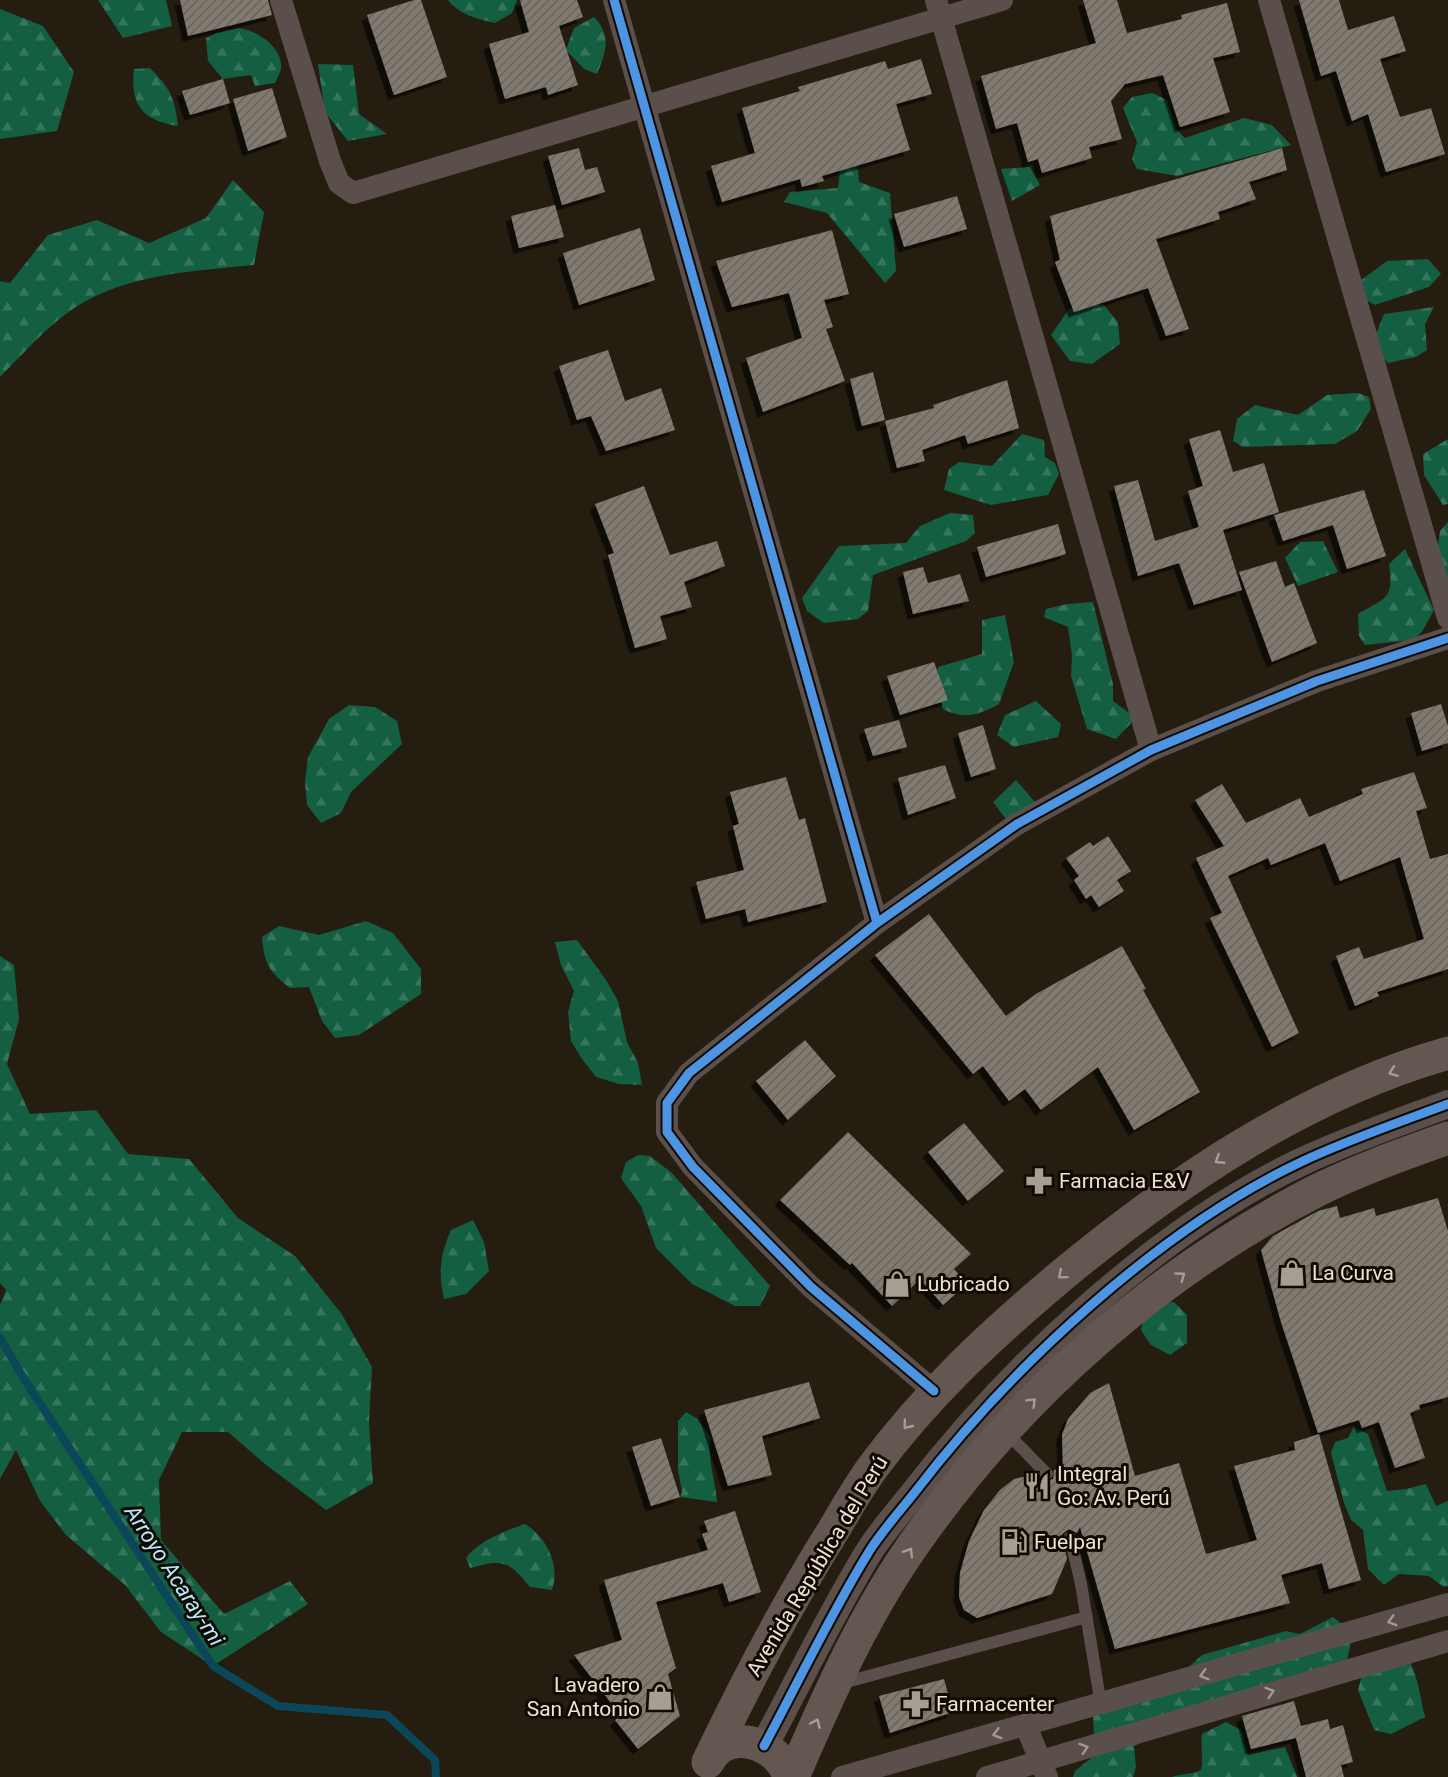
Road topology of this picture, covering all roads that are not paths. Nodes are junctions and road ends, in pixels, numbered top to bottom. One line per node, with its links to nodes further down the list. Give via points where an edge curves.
1 (281, 0): 6 (street, via 330,161 339,183 352,193)
2 (614, 0): 6 (street)
3 (1002, 0): 5 (street)
4 (1269, 0): 7 (street)
5 (939, 9): 6 (street); 9 (street)
6 (644, 106): 10 (street)
7 (1448, 618)
8 (1448, 638): 9 (street, via 1317,681)
9 (1151, 750): 10 (street, via 1017,824)
10 (877, 923): 14 (street, via 689,1073 667,1103 667,1132 693,1167 811,1287)
11 (1448, 1053): 14 (highway, Avenida República del Perú, one-way to 14, via 1354,1086 1262,1133 1184,1183 1123,1225 1009,1319)
12 (1448, 1104): 24 (street, via 1303,1161 1234,1199 1096,1301 1048,1345 955,1440 871,1549)
13 (1448, 1138): 15 (highway, one-way to 13, via 1056,1378 1146,1300 1218,1248 1316,1191)
14 (934, 1391): 25 (highway, Avenida República del Perú, one-way to 25, via 872,1468 816,1558 747,1679)
15 (1004, 1430): 16 (lane); 21 (highway, one-way to 15, via 920,1535)
16 (1047, 1474)
17 (1070, 1538): 19 (lane)
18 (1448, 1604): 22 (street, one-way to 22)
19 (1087, 1617): 21 (lane); 22 (lane)
20 (1448, 1641): 26 (street, one-way to 20)
21 (832, 1686): 27 (highway, one-way to 21)
22 (1101, 1705): 23 (street)
23 (1026, 1726): 26 (street); 28 (street, one-way to 28)
24 (764, 1746): 25 (highway, via 747,1741 733,1743 722,1747); 27 (highway, via 780,1759)
25 (705, 1767)
26 (1044, 1770): 29 (street)
27 (791, 1777)
28 (842, 1777)
29 (987, 1777)

